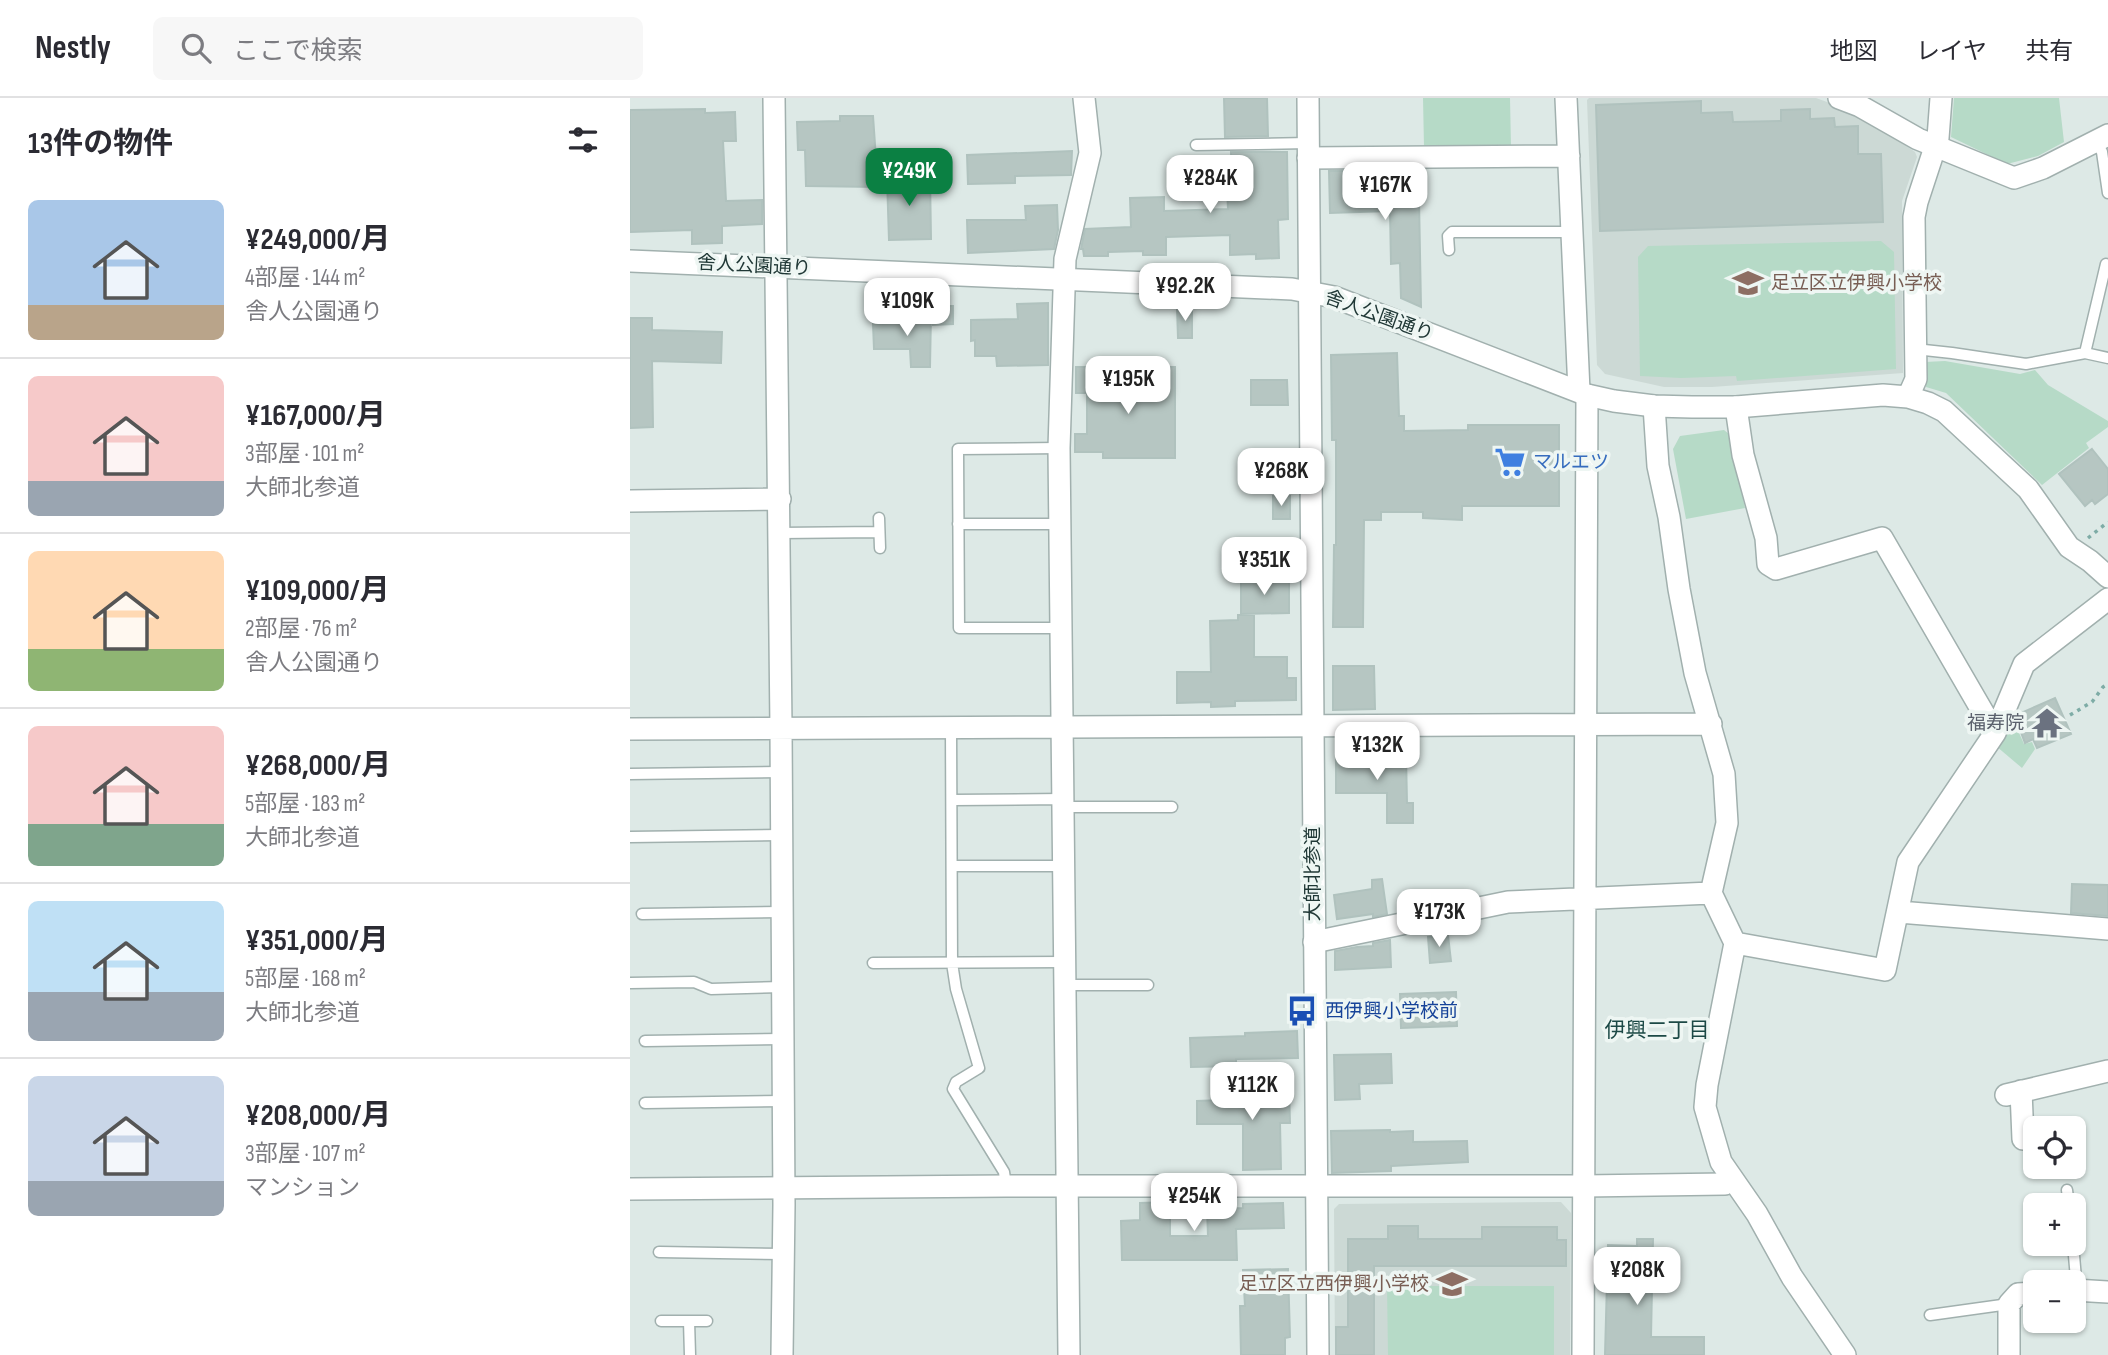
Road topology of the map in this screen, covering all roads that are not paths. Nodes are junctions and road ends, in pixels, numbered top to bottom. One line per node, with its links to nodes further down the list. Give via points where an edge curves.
1 (774, 98): 17 (street)
2 (1084, 98): 18 (street, via 1090,153)
3 (1308, 98): 10 (street, 大師北参道)
4 (1566, 98): 11 (street)
5 (1839, 98): 9 (street)
6 (1941, 98): 9 (street)
7 (2102, 138): 9 (street, via 2043,169 2014,178); 12 (lane)
8 (1196, 145): 10 (lane)
9 (1936, 146): 20 (street, via 1914,217)
10 (1308, 151): 11 (street); 19 (street, 大師北参道)
11 (1569, 156): 13 (street)
12 (2108, 193)
13 (1572, 232): 14 (lane, via 1452,232); 23 (street)
14 (1449, 250)
15 (630, 261): 17 (street, 舎人公園通り)
16 (2106, 264): 21 (lane)
17 (776, 268): 18 (street, 舎人公園通り); 30 (street)
18 (1063, 279): 19 (street, 舎人公園通り); 27 (street)
19 (1309, 291): 23 (street, 舎人公園通り); 41 (street, 大師北参道)
20 (1915, 349): 21 (lane, via 2026,364); 24 (street, via 1916,379)
21 (2085, 353): 22 (lane)
22 (2108, 358)
23 (1583, 393): 25 (street, 舎人公園通り); 43 (street)
24 (1908, 397): 26 (street, 舎人公園通り); 38 (street, 舎人公園通り, via 1944,411 2028,489 2070,548)
25 (1654, 406): 26 (street, 舎人公園通り); 42 (street, via 1658,466 1679,589 1695,673)
26 (1736, 407): 48 (street, via 1768,564 1776,569 1882,538)
27 (1059, 448): 29 (lane); 34 (street)
28 (945, 449): 29 (lane)
29 (958, 449): 33 (lane)
30 (780, 499): 31 (street); 36 (street)
31 (630, 501)
32 (879, 518): 35 (lane)
33 (958, 524): 34 (lane); 40 (lane, via 959,628)
34 (1059, 524): 40 (street)
35 (879, 532): 36 (lane); 37 (lane)
36 (780, 534): 44 (street)
37 (880, 548)
38 (2108, 577)
39 (2108, 599): 48 (street, via 2024,664)
40 (1060, 628): 46 (street)
41 (1312, 724): 43 (street); 46 (street); 64 (street, 大師北参道)
42 (1711, 724): 43 (street); 58 (street, via 1724,774 1727,823)
43 (1585, 725): 59 (street)
44 (781, 728): 45 (street); 47 (street); 49 (street)
45 (951, 728): 46 (street); 51 (lane)
46 (1062, 728): 52 (street)
47 (630, 729)
48 (1995, 733): 61 (street, via 1908,862)
49 (780, 772): 50 (lane); 54 (street)
50 (630, 774)
51 (953, 800): 52 (lane); 56 (lane)
52 (1063, 803): 53 (lane); 57 (street)
53 (1172, 807)
54 (781, 835): 55 (lane); 60 (street)
55 (630, 837)
56 (952, 866): 57 (lane); 68 (lane)
57 (1064, 866): 66 (street)
58 (1711, 894): 59 (street); 65 (street)
59 (1584, 899): 64 (street, via 1508,902); 83 (street)
60 (781, 912): 62 (lane); 72 (street)
61 (1899, 912): 63 (street); 65 (street, via 1885,970)
62 (642, 914)
63 (2108, 929)
64 (1314, 942): 80 (street, 大師北参道)
65 (1735, 943): 79 (street, via 1705,1107)
66 (1064, 961): 68 (lane); 70 (street)
67 (873, 963): 68 (lane)
68 (952, 963): 81 (lane, via 979,1068 956,1082 953,1089 1004,1172)
69 (630, 983): 72 (lane, via 694,982 711,989)
70 (1065, 985): 71 (lane); 82 (street)
71 (1148, 985)
72 (782, 987): 73 (street)
73 (782, 1039): 74 (lane); 76 (street)
74 (645, 1041)
75 (2108, 1071): 78 (street, via 2014,1093)
76 (783, 1101): 77 (lane); 84 (street)
77 (645, 1104)
78 (2021, 1140)
79 (1730, 1184): 83 (street); 98 (street, via 1756,1214 1792,1278)
80 (1317, 1185): 82 (street); 83 (street); 102 (street, 大師北参道)
81 (1006, 1186): 82 (street); 84 (street)
82 (1069, 1186): 101 (street)
83 (1584, 1186): 103 (street)
84 (783, 1188): 85 (street); 89 (street)
85 (630, 1189)
86 (2067, 1190): 87 (lane)
87 (2067, 1193)
88 (659, 1252): 89 (lane)
89 (782, 1254): 100 (street)
90 (2086, 1291): 91 (street)
91 (2108, 1292)
92 (2023, 1294): 93 (street)
93 (2009, 1304): 94 (lane); 106 (street)
94 (1930, 1315)
95 (661, 1321): 96 (lane)
96 (690, 1321): 97 (lane); 99 (lane)
97 (707, 1321)
98 (1829, 1329): 104 (street); 105 (street)
99 (690, 1355)
100 (782, 1355)
101 (1069, 1355)
102 (1318, 1355)
103 (1583, 1355)
104 (1829, 1355)
105 (1845, 1355)
106 (2009, 1355)

